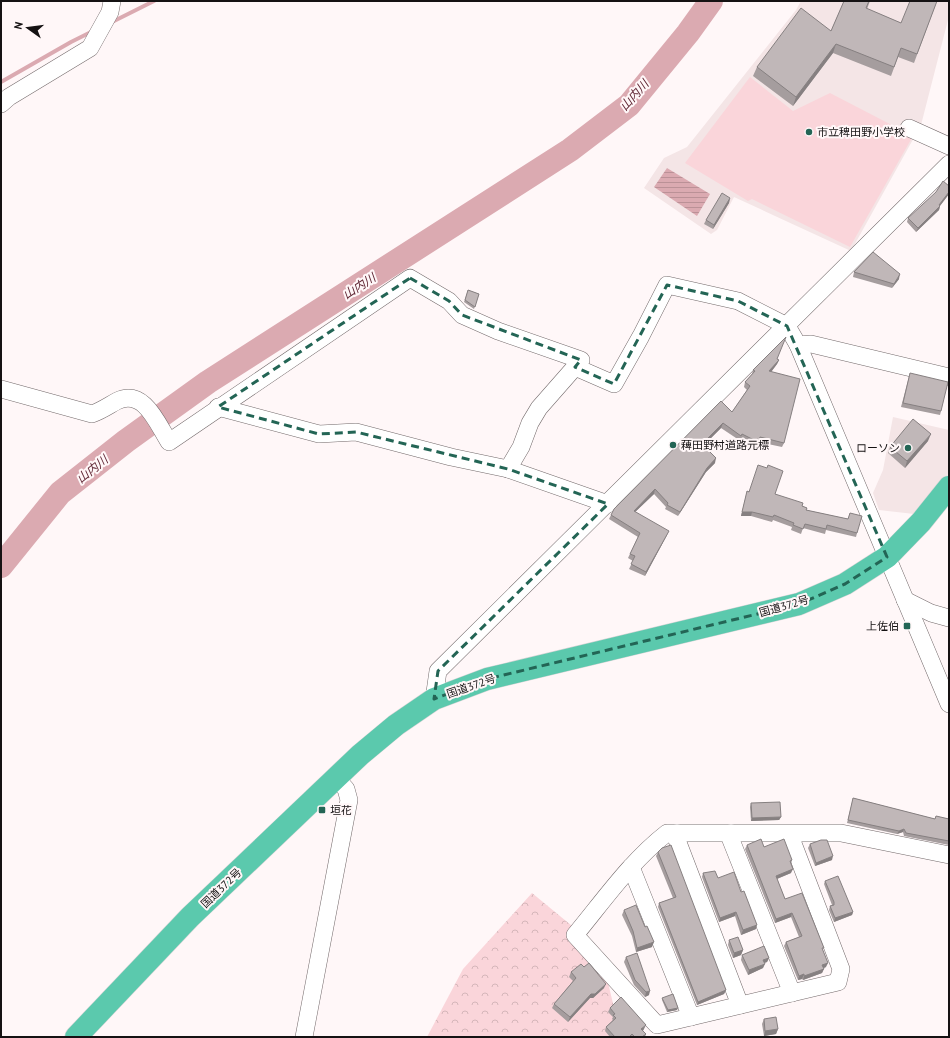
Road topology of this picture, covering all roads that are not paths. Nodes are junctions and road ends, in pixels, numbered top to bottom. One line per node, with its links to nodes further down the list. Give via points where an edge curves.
1 (112, 1): 2 (street, via 110,12 90,48)
2 (1, 104)
3 (909, 128): 4 (street)
4 (949, 146)
5 (949, 164): 6 (street)
6 (787, 326): 7 (street); 8 (street, via 738,301 667,285 642,336 614,384); 14 (street)
7 (798, 345): 9 (street, via 811,344); 15 (street)
8 (575, 367): 11 (street, via 581,360 498,331 462,315 449,301 410,278); 12 (street, via 539,408 530,423 521,448)
9 (949, 377)
10 (1, 389): 11 (street, via 92,414 132,397 145,403 169,442)
11 (218, 407): 12 (street, via 319,434 356,432)
12 (508, 469): 14 (street)
13 (949, 488): 15 (highway, 国道372号)
14 (608, 504): 18 (street, via 438,672)
15 (887, 557): 16 (street); 18 (highway, 国道372号, via 845,584 799,604 487,679)
16 (905, 600): 17 (street, via 931,613); 19 (street)
17 (949, 618)
18 (434, 699): 20 (highway, 国道372号, via 396,725)
19 (949, 704)
20 (336, 778): 29 (highway, 国道372号, via 190,917); 30 (street, via 346,789 349,800)
21 (677, 833): 22 (street); 25 (street, via 667,833); 27 (street, via 677,840)
22 (731, 833): 23 (street); 26 (street, via 731,840)
23 (789, 833): 24 (street, via 841,833); 26 (street, via 841,969 838,982)
24 (949, 855)
25 (631, 867): 28 (street); 28 (street, via 575,935 657,1025)
26 (792, 993): 27 (street)
27 (740, 1005): 28 (street)
28 (691, 1016)
29 (76, 1037)
30 (304, 1037)

